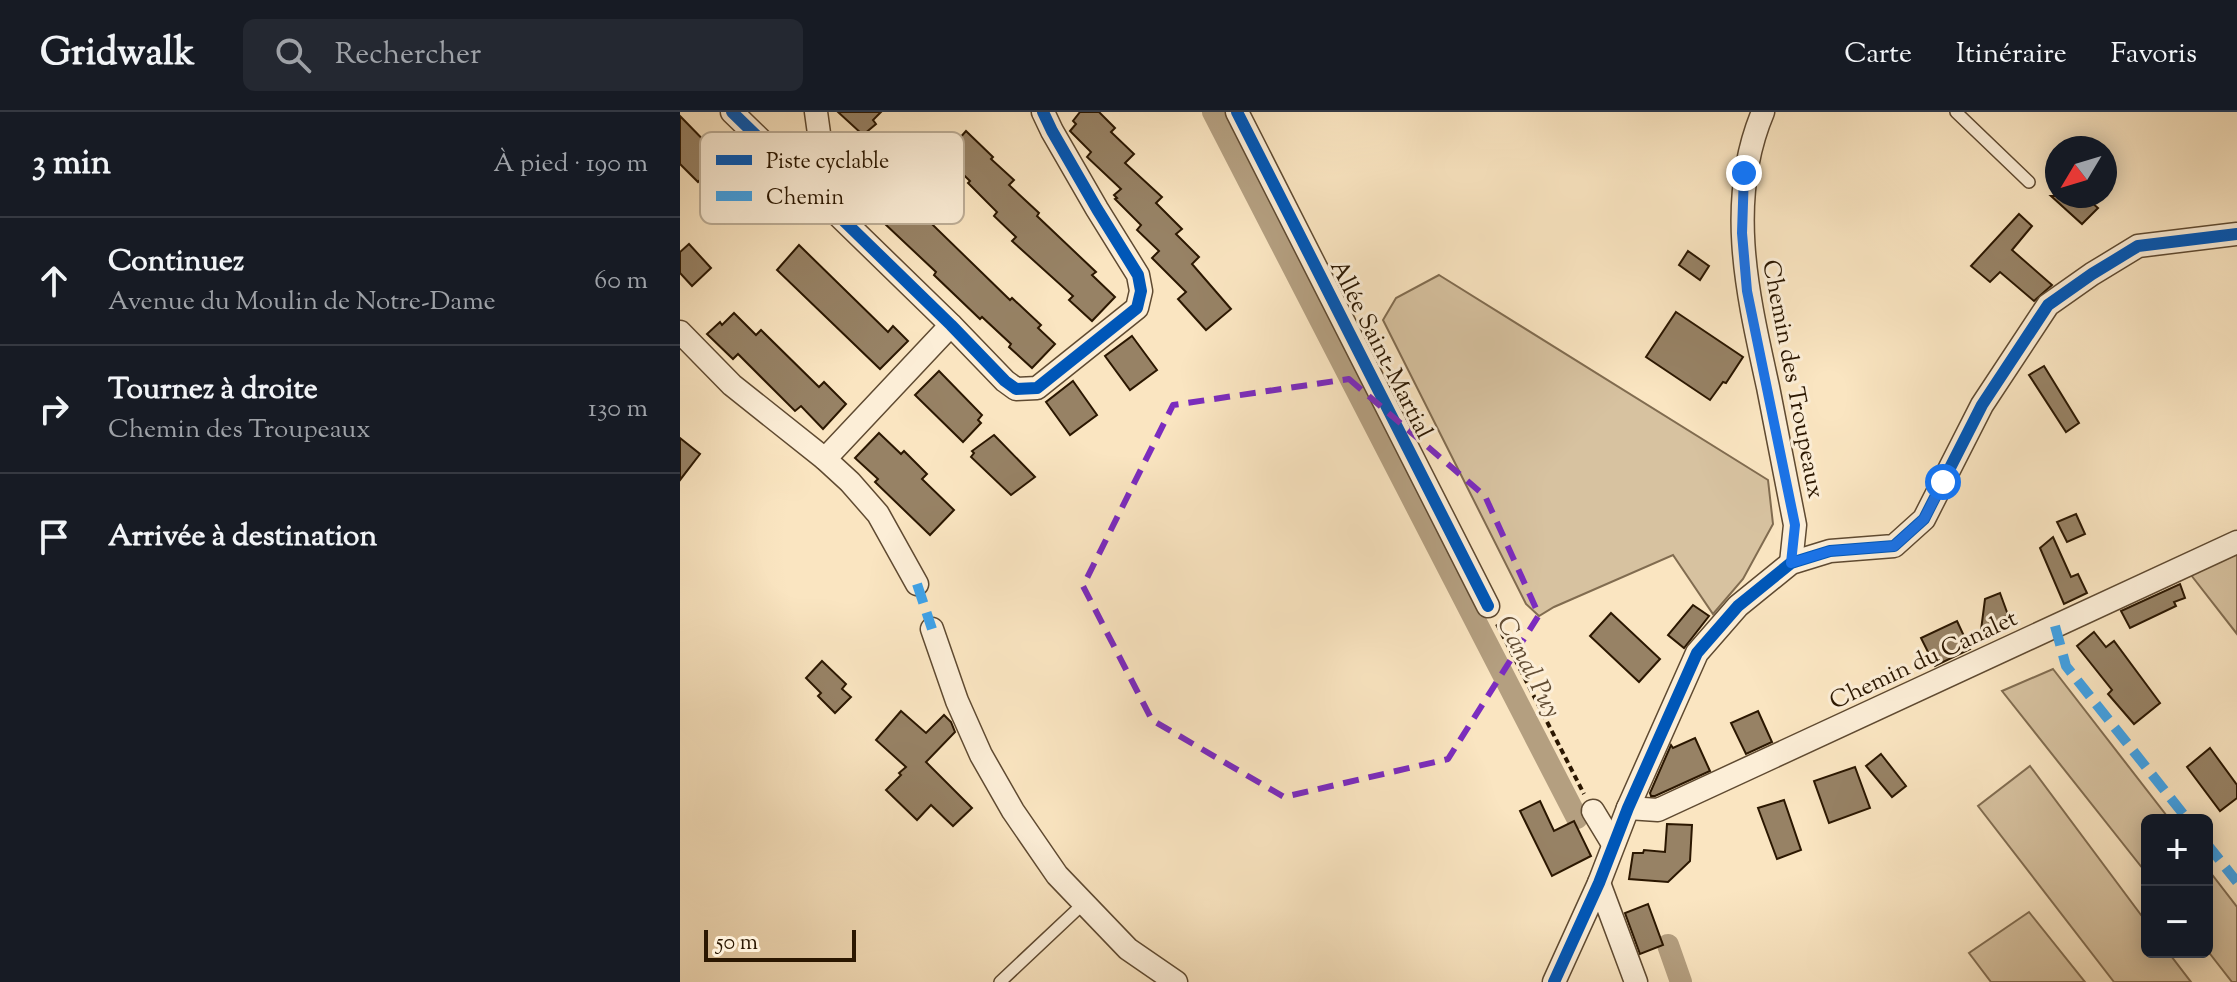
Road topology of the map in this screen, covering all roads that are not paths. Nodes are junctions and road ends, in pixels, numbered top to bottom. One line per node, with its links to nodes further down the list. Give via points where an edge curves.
1 (732, 112): 7 (street)
2 (816, 112): 8 (street)
3 (1043, 112): 12 (street, via 1138,275 1137,308 1037,388 1027,390 1005,381)
4 (1237, 112): 18 (street, Allée Saint-Martial)
5 (1763, 112): 16 (street, Chemin des Troupeaux, via 1744,173 1742,233 1747,291 1795,525)
6 (1956, 112): 9 (lane)
7 (753, 132)
8 (819, 132)
9 (2029, 182)
10 (848, 224): 12 (street)
11 (2237, 234): 16 (street, via 2138,246 2048,305 1982,405 1924,519 1894,546 1830,551)
12 (951, 325): 14 (street)
13 (681, 335): 14 (street, via 732,385)
14 (825, 459): 17 (street, via 878,514)
15 (2237, 542): 20 (street, Chemin du Canalet, via 1658,810)
16 (1791, 563): 20 (street, via 1738,606 1697,653)
17 (917, 584)
18 (1488, 606)
19 (932, 629): 24 (street, via 981,755 1057,875)
20 (1628, 808): 22 (street)
21 (1593, 811): 22 (street)
22 (1613, 844): 23 (street)
23 (1599, 883): 27 (street); 28 (street)
24 (1084, 903): 25 (lane); 26 (street, via 1128,949)
25 (1000, 982)
26 (1176, 982)
27 (1554, 982)
28 (1636, 982)

